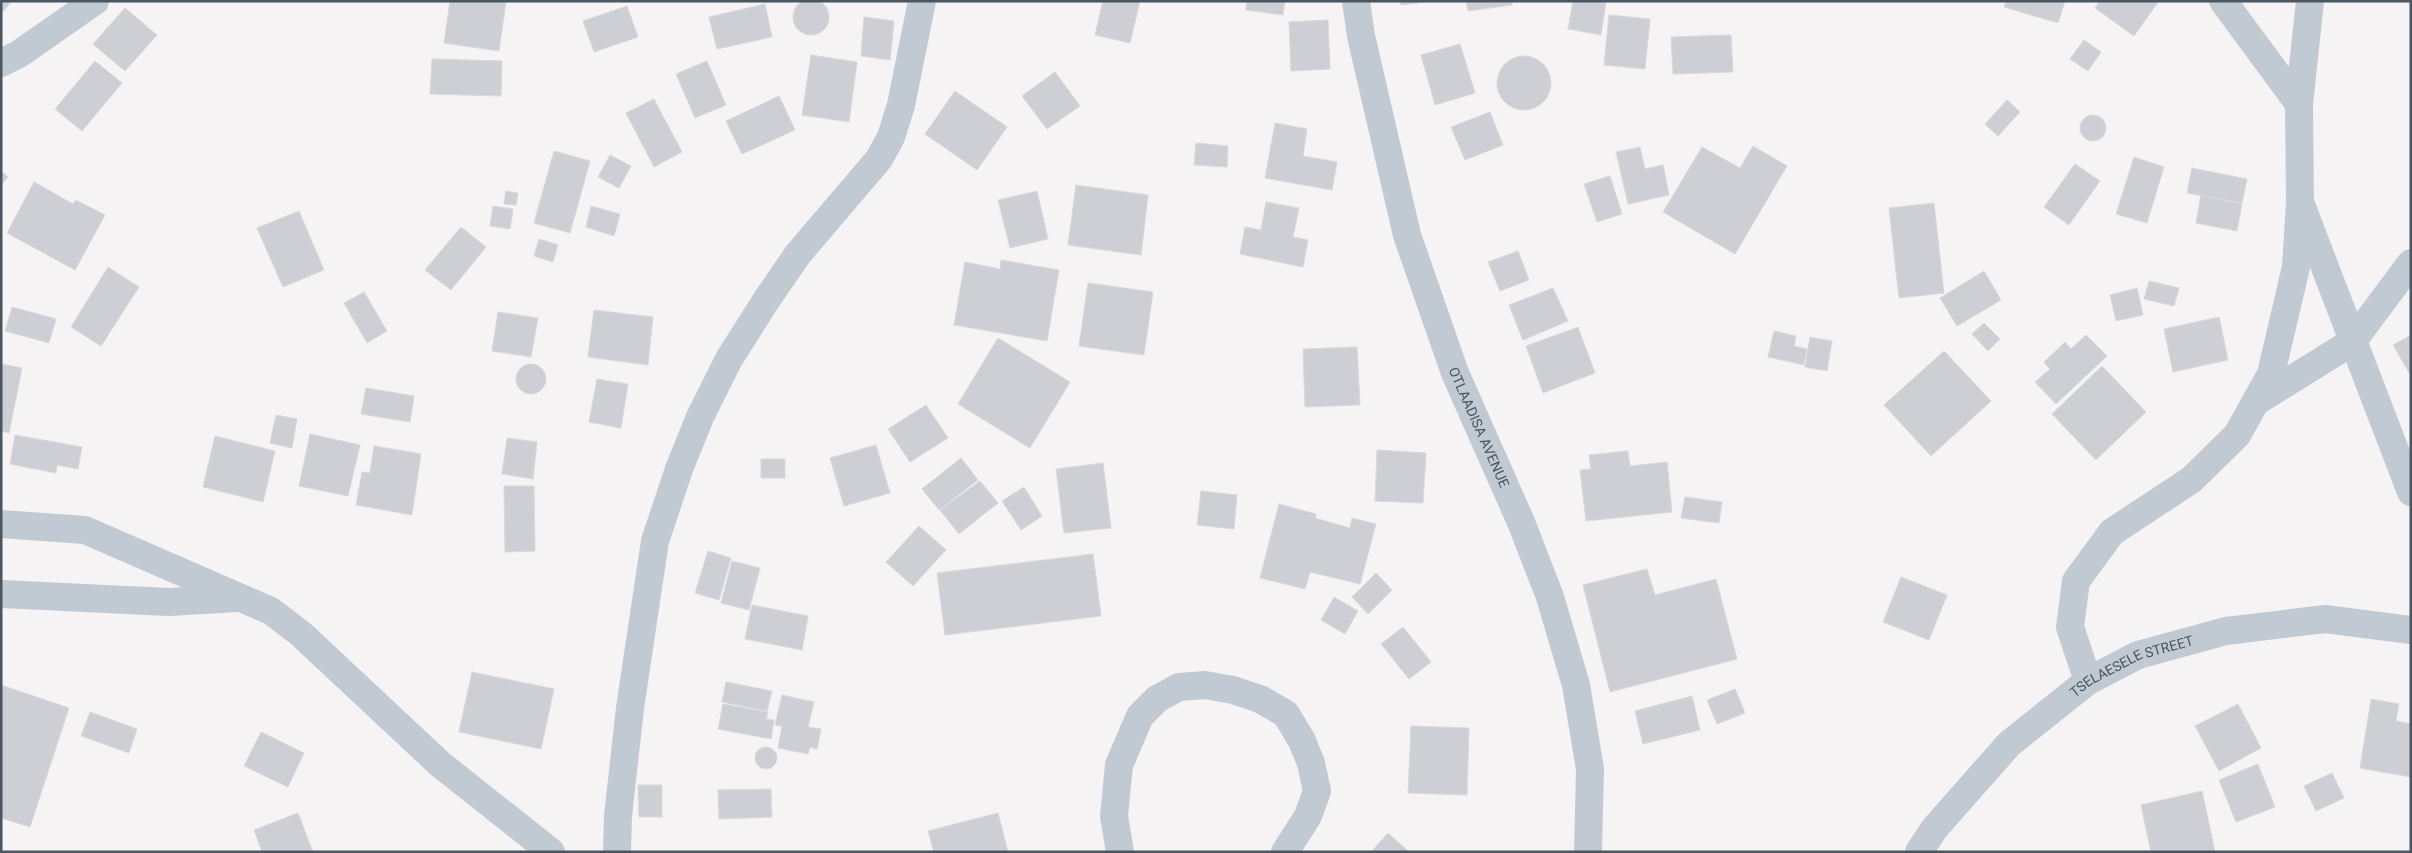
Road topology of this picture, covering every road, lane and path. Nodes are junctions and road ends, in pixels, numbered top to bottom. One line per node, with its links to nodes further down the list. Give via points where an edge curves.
1 (95, 1): 6 (street)
2 (922, 1): 19 (street, via 891,137 879,159 798,254 762,307 712,392 679,469 655,541 630,708)
3 (1356, 1): 22 (street, OTLAADISA AVENUE, via 1361,36 1407,235 1455,373 1521,522 1550,598 1576,685 1590,769)
4 (2223, 1): 7 (street)
5 (2310, 1): 7 (street)
6 (1, 63)
7 (2299, 104): 8 (street)
8 (2300, 202): 10 (street); 11 (street, via 2296,267 2271,374)
9 (2411, 263): 10 (street)
10 (2352, 342): 11 (street); 12 (street)
11 (2253, 404): 17 (street, via 2238,435 2191,480 2112,532 2076,581 2070,627)
12 (2411, 492)
13 (1, 524): 15 (street, via 85,530)
14 (1, 594): 15 (street, via 169,602)
15 (245, 598): 18 (street, via 271,611 301,634 440,764)
16 (2411, 630): 17 (street, TSELAESELE STREET, via 2325,618 2226,631 2138,655)
17 (2088, 681): 23 (street, TSELAESELE STREET, via 2009,744 1934,829)
18 (551, 852)
19 (617, 852)
20 (1120, 852): 21 (street, via 1114,816 1119,765 1140,716 1157,699 1179,687 1205,685 1260,699 1286,714 1302,742 1311,763 1316,791 1308,816)
21 (1284, 852)
22 (1588, 852)
23 (1918, 852)

